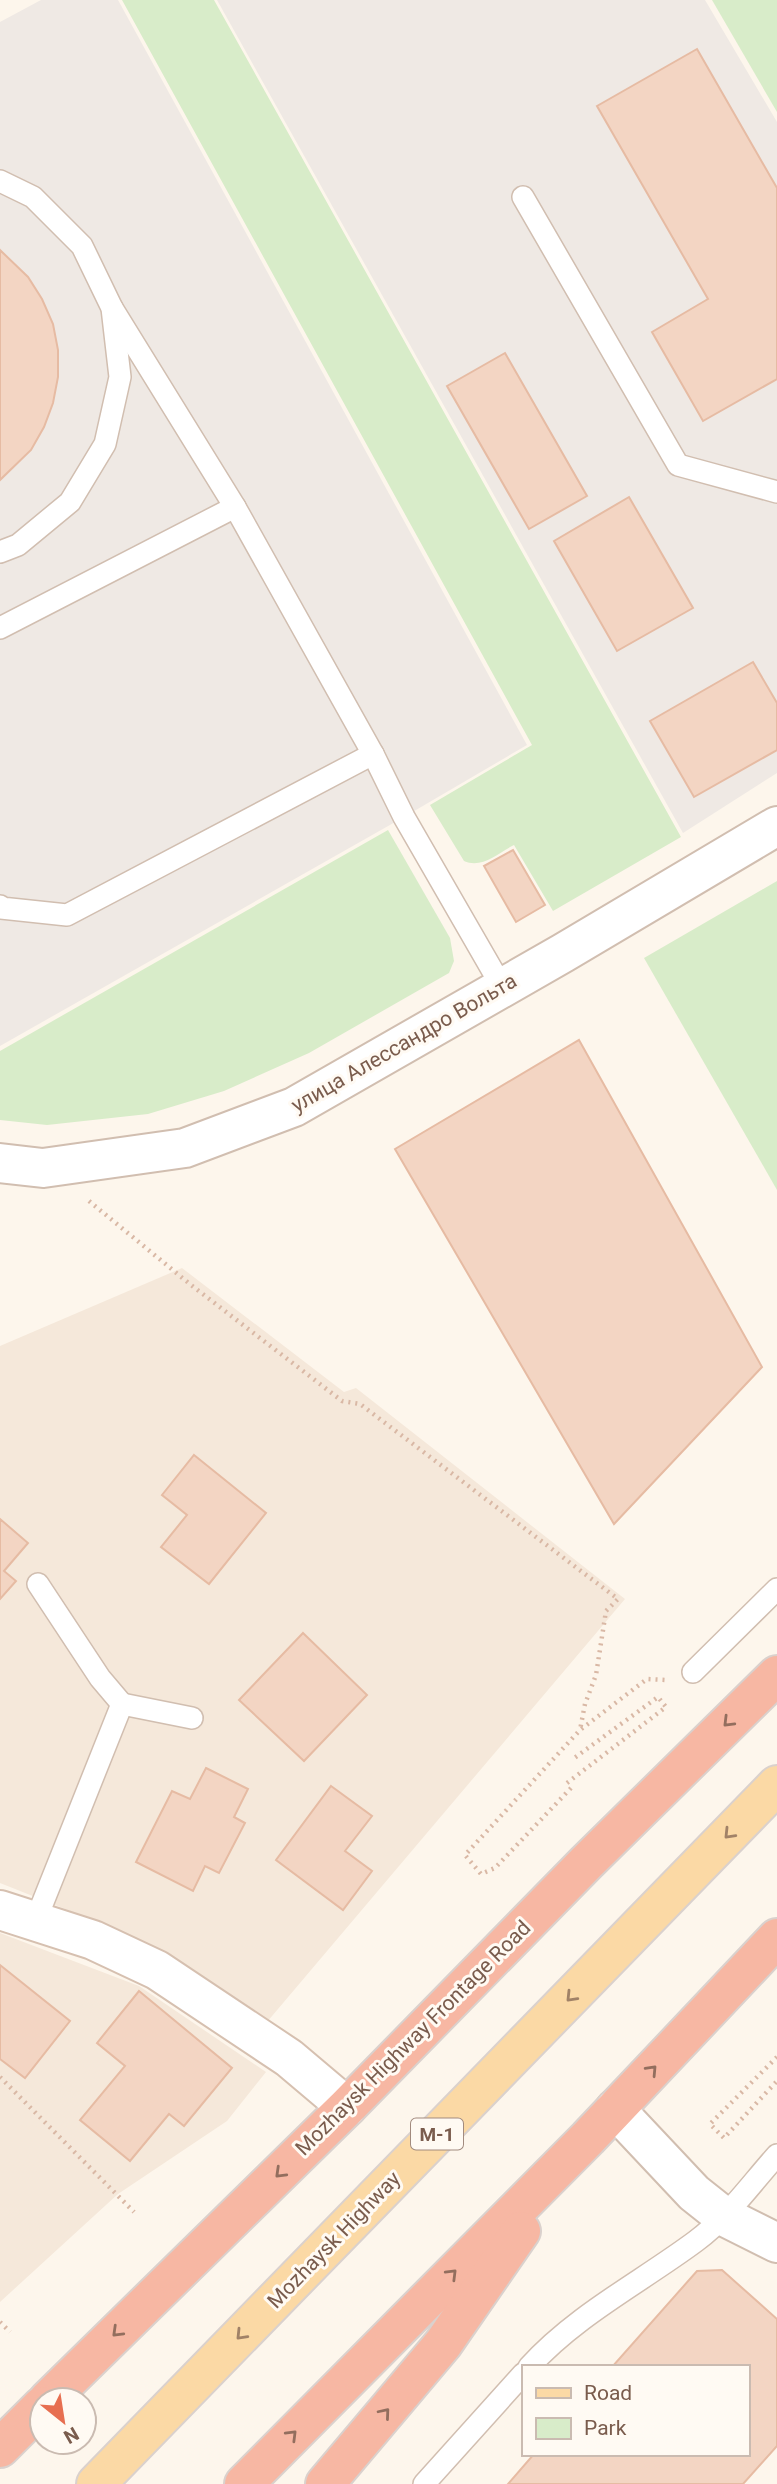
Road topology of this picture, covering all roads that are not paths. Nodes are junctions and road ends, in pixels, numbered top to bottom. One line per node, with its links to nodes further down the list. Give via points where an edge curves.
1 (0, 181): 3 (lane, via 33,197 82,246)
2 (523, 197): 4 (lane, via 678,465)
3 (112, 309): 5 (lane); 6 (lane, via 120,377 105,444 70,502 18,545)
4 (777, 492)
5 (235, 507): 7 (lane); 8 (lane)
6 (0, 552)
7 (0, 628)
8 (373, 754): 10 (lane, via 67,915); 11 (lane)
9 (777, 826): 11 (street, улица Алессандро Вольта)
10 (0, 906)
11 (502, 987): 12 (street, улица Алессандро Вольта, via 294,1107 185,1148 43,1168)
12 (0, 1163)
13 (38, 1584): 17 (lane)
14 (777, 1589): 15 (lane)
15 (693, 1672)
16 (777, 1675): 22 (highway, Mozhaysk Highway Frontage Road, one-way to 22)
17 (121, 1704): 18 (lane); 20 (lane)
18 (192, 1718)
19 (777, 1785): 33 (main road, Mozhaysk Highway / М-1, one-way to 33)
20 (17, 1916): 22 (street, via 93,1941 156,1970 289,2058)
21 (777, 1938): 23 (highway, one-way to 21)
22 (347, 2107): 30 (highway, Mozhaysk Highway Frontage Road, one-way to 30)
23 (615, 2109): 24 (highway); 26 (street, via 694,2193)
24 (588, 2138): 34 (highway, one-way to 24); 35 (highway, one-way to 24, via 443,2344)
25 (777, 2155): 26 (lane)
26 (723, 2216): 27 (street); 28 (lane, via 698,2239 584,2319)
27 (777, 2243)
28 (531, 2365)
29 (522, 2375): 36 (lane)
30 (62, 2386)
31 (28, 2420): 32 (highway)
32 (0, 2448)
33 (96, 2484)
34 (244, 2484)
35 (325, 2484)
36 (424, 2484)

